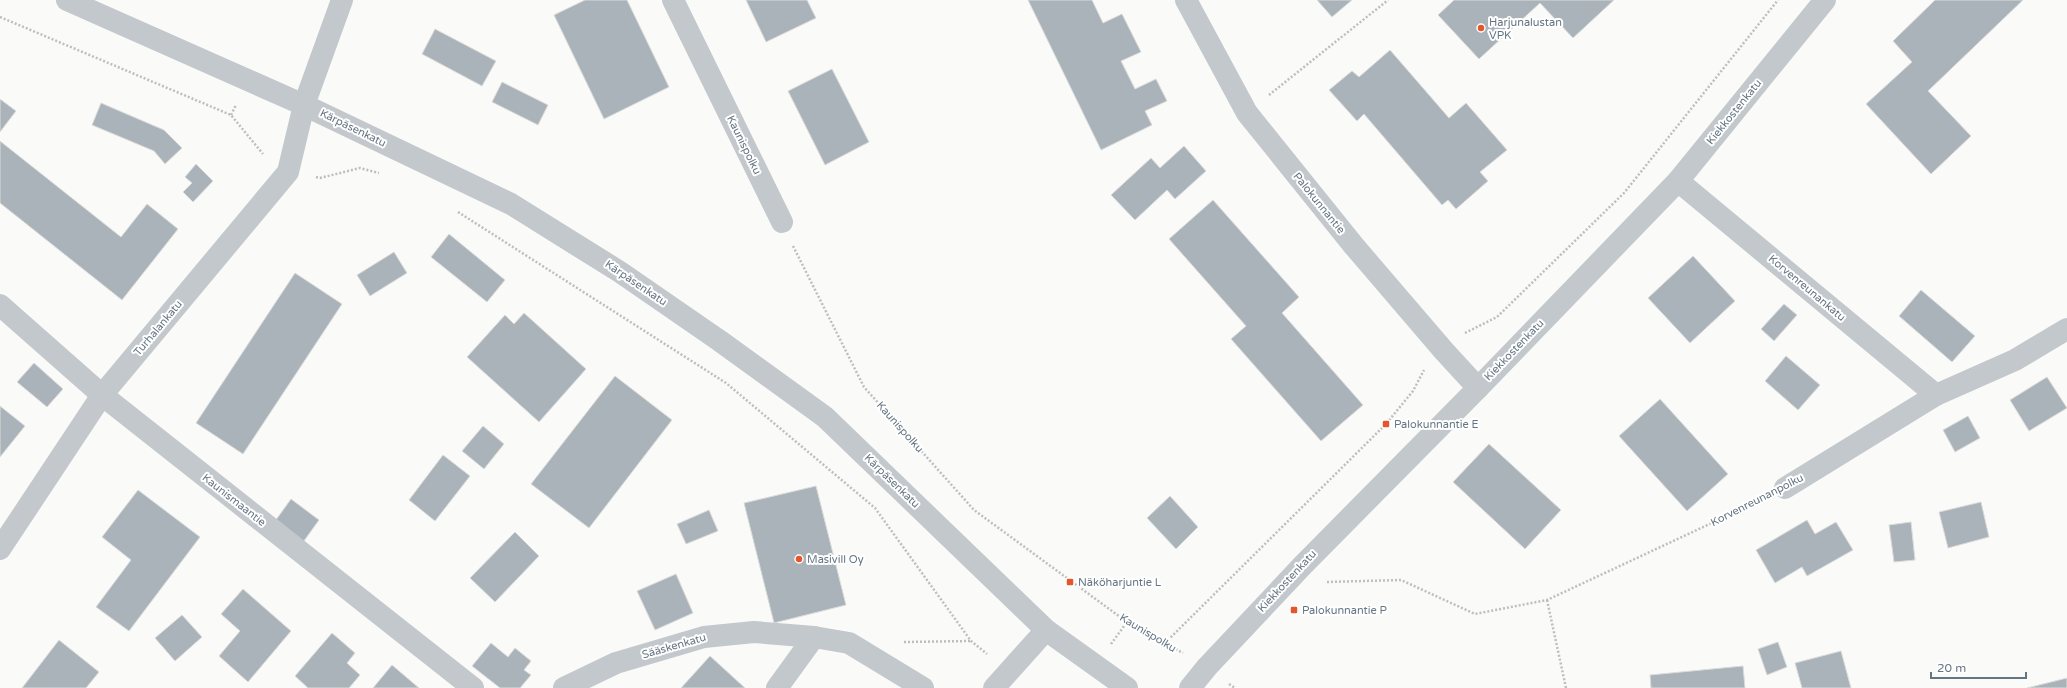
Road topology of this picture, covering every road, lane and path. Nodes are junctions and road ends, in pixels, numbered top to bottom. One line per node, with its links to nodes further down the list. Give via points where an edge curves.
1 (67, 0): 9 (street, Kärpäsenkatu)
2 (342, 0): 9 (street, Turhalankatu)
3 (673, 0): 15 (street, Kaunispolku)
4 (1186, 0): 10 (street, Palokunnantie)
5 (1388, 0): 10 (path)
6 (1778, 0): 18 (path, via 1624,193 1497,317 1465,333)
7 (1825, 0): 13 (street, Kiekkostenkatu)
8 (0, 17): 11 (path, via 231,115 261,153)
9 (304, 105): 11 (street, Turhalankatu); 26 (street, Kärpäsenkatu, via 511,204 620,272 720,341 825,417)
10 (1247, 113): 18 (street, Palokunnantie, via 1354,246)
11 (288, 172): 12 (path, via 320,178 360,168); 21 (street, Turhalankatu)
12 (380, 174)
13 (1678, 181): 19 (street, Kiekkostenkatu); 20 (street, Korvenreunankatu)
14 (456, 210): 29 (path, via 732,388 875,508)
15 (782, 222): 30 (path, Kaunispolku, via 864,387 974,510 1127,622)
16 (0, 305): 21 (street, Kaunismaantie)
17 (2067, 329): 20 (street, Korvenreunanpolku, via 2015,360)
18 (1444, 351): 19 (street, Palokunnantie); 30 (path, via 1425,368 1413,391 1386,424)
19 (1478, 388): 31 (street, Kiekkostenkatu, via 1302,564)
20 (1936, 395): 22 (street, Korvenreunanpolku)
21 (102, 396): 23 (street, Turhalankatu); 35 (street, Kaunismaantie)
22 (1785, 488): 25 (path, Korvenreunanpolku)
23 (0, 549)
24 (1325, 582): 25 (path, Korvenreunanpolku, via 1401,580 1475,614)
25 (1547, 600): 41 (path)
26 (1046, 630): 33 (street); 39 (street, Kärpäsenkatu)
27 (814, 637): 36 (street, Sääskenkatu, via 754,632 704,637 616,663); 37 (street); 38 (street, Sääskenkatu, via 849,643)
28 (902, 642): 29 (path)
29 (971, 642): 33 (path)
30 (1165, 643): 31 (path, Kaunispolku)
31 (1207, 667): 40 (street, Kiekkostenkatu)
32 (1234, 679): 34 (path)
33 (1001, 680)
34 (1229, 684)
35 (473, 688)
36 (564, 688)
37 (777, 688)
38 (923, 688)
39 (1126, 688)
40 (1190, 688)
41 (1566, 688)

